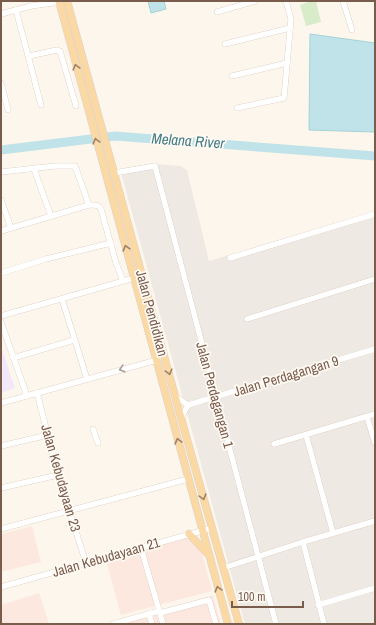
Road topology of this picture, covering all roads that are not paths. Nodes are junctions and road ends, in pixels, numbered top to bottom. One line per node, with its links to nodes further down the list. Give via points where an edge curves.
1 (41, 1): 6 (street)
2 (62, 1): 6 (street); 23 (main road, Jalan Pendidikan, via 95,103); 33 (main road, Jalan Pendidikan, one-way to 2, via 86,104)
3 (255, 1): 8 (street)
4 (286, 1): 10 (street, via 291,19)
5 (343, 1): 11 (street)
6 (30, 6): 7 (street)
7 (16, 10): 9 (street); 13 (street)
8 (217, 12)
9 (1, 14)
10 (290, 28): 12 (street); 14 (street)
11 (352, 30)
12 (225, 44)
13 (29, 56): 17 (street); 18 (street, via 60,51)
14 (288, 63): 15 (street); 19 (street, via 284,98)
15 (232, 76)
16 (1, 83): 20 (street)
17 (40, 105)
18 (76, 106)
19 (237, 108)
20 (8, 110)
21 (34, 169): 22 (street); 25 (street, via 75,166); 27 (street)
22 (1, 172)
23 (114, 173): 47 (main road, Jalan Pendidikan, one-way to 47); 48 (street, Jalan Perdagangan 1, via 155,166)
24 (1, 200): 28 (street)
25 (89, 206): 27 (street); 30 (street, via 96,205 102,209)
26 (375, 214): 31 (street)
27 (51, 216): 28 (street)
28 (11, 228): 29 (street)
29 (1, 231)
30 (111, 243): 32 (street, via 49,258); 35 (street)
31 (230, 258)
32 (1, 274)
33 (134, 278): 35 (street); 43 (main road, Jalan Pendidikan)
34 (375, 279): 38 (street)
35 (123, 281): 36 (street)
36 (62, 299): 37 (street); 40 (street)
37 (1, 316)
38 (246, 319)
39 (1, 322): 42 (street)
40 (74, 340): 42 (street); 44 (street)
41 (375, 348): 48 (street, Jalan Perdagangan 9)
42 (13, 358): 46 (street)
43 (157, 360): 44 (street, one-way to 44); 62 (main road, Jalan Pendidikan, one-way to 43)
44 (86, 379): 45 (street)
45 (37, 393): 46 (street); 55 (street, Jalan Kebudayaan 23)
46 (27, 396): 49 (street)
47 (176, 396): 50 (street); 53 (main road, Jalan Pendidikan)
48 (216, 397): 50 (street, Jalan Perdagangan 9); 74 (street, Jalan Perdagangan 1)
49 (1, 403)
50 (188, 406): 53 (street)
51 (375, 414): 52 (street)
52 (367, 417): 56 (street); 58 (street)
53 (181, 418): 66 (main road, Jalan Pendidikan, one-way to 66)
54 (93, 429): 57 (street)
55 (48, 435): 60 (street); 61 (street, Jalan Kebudayaan 23)
56 (306, 435): 59 (street); 69 (street)
57 (98, 443)
58 (375, 443)
59 (274, 444)
60 (1, 446)
61 (58, 475): 63 (street); 64 (street, Jalan Kebudayaan 23)
62 (188, 479): 64 (street); 68 (main road, Jalan Pendidikan)
63 (1, 488)
64 (70, 511): 67 (street); 75 (street, Jalan Kebudayaan 23)
65 (375, 521): 69 (street)
66 (212, 528): 68 (street, Jalan Kebudayaan 21); 76 (main road, Jalan Pendidikan)
67 (1, 529)
68 (203, 530): 70 (street, Jalan Kebudayaan 21); 73 (main road, Jalan Pendidikan)
69 (333, 533): 71 (street)
70 (189, 534): 72 (street, Jalan Kebudayaan 21); 73 (main road)
71 (303, 542): 74 (street); 79 (street)
72 (141, 548): 75 (street, Jalan Kebudayaan 21); 80 (street)
73 (209, 555): 86 (main road, Jalan Pendidikan, one-way to 73)
74 (258, 556): 76 (street); 88 (street, Jalan Perdagangan 1)
75 (86, 563): 77 (street, Jalan Kebudayaan 21)
76 (223, 568): 87 (main road, Jalan Pendidikan)
77 (1, 587)
78 (375, 588): 79 (street)
79 (318, 605): 89 (street)
80 (160, 612): 81 (street); 84 (street); 85 (street, via 209,600)
81 (149, 613): 82 (street); 83 (street)
82 (113, 624)
83 (152, 624)
84 (163, 624)
85 (216, 624)
86 (228, 624)
87 (238, 624)
88 (276, 624)
89 (324, 624)

